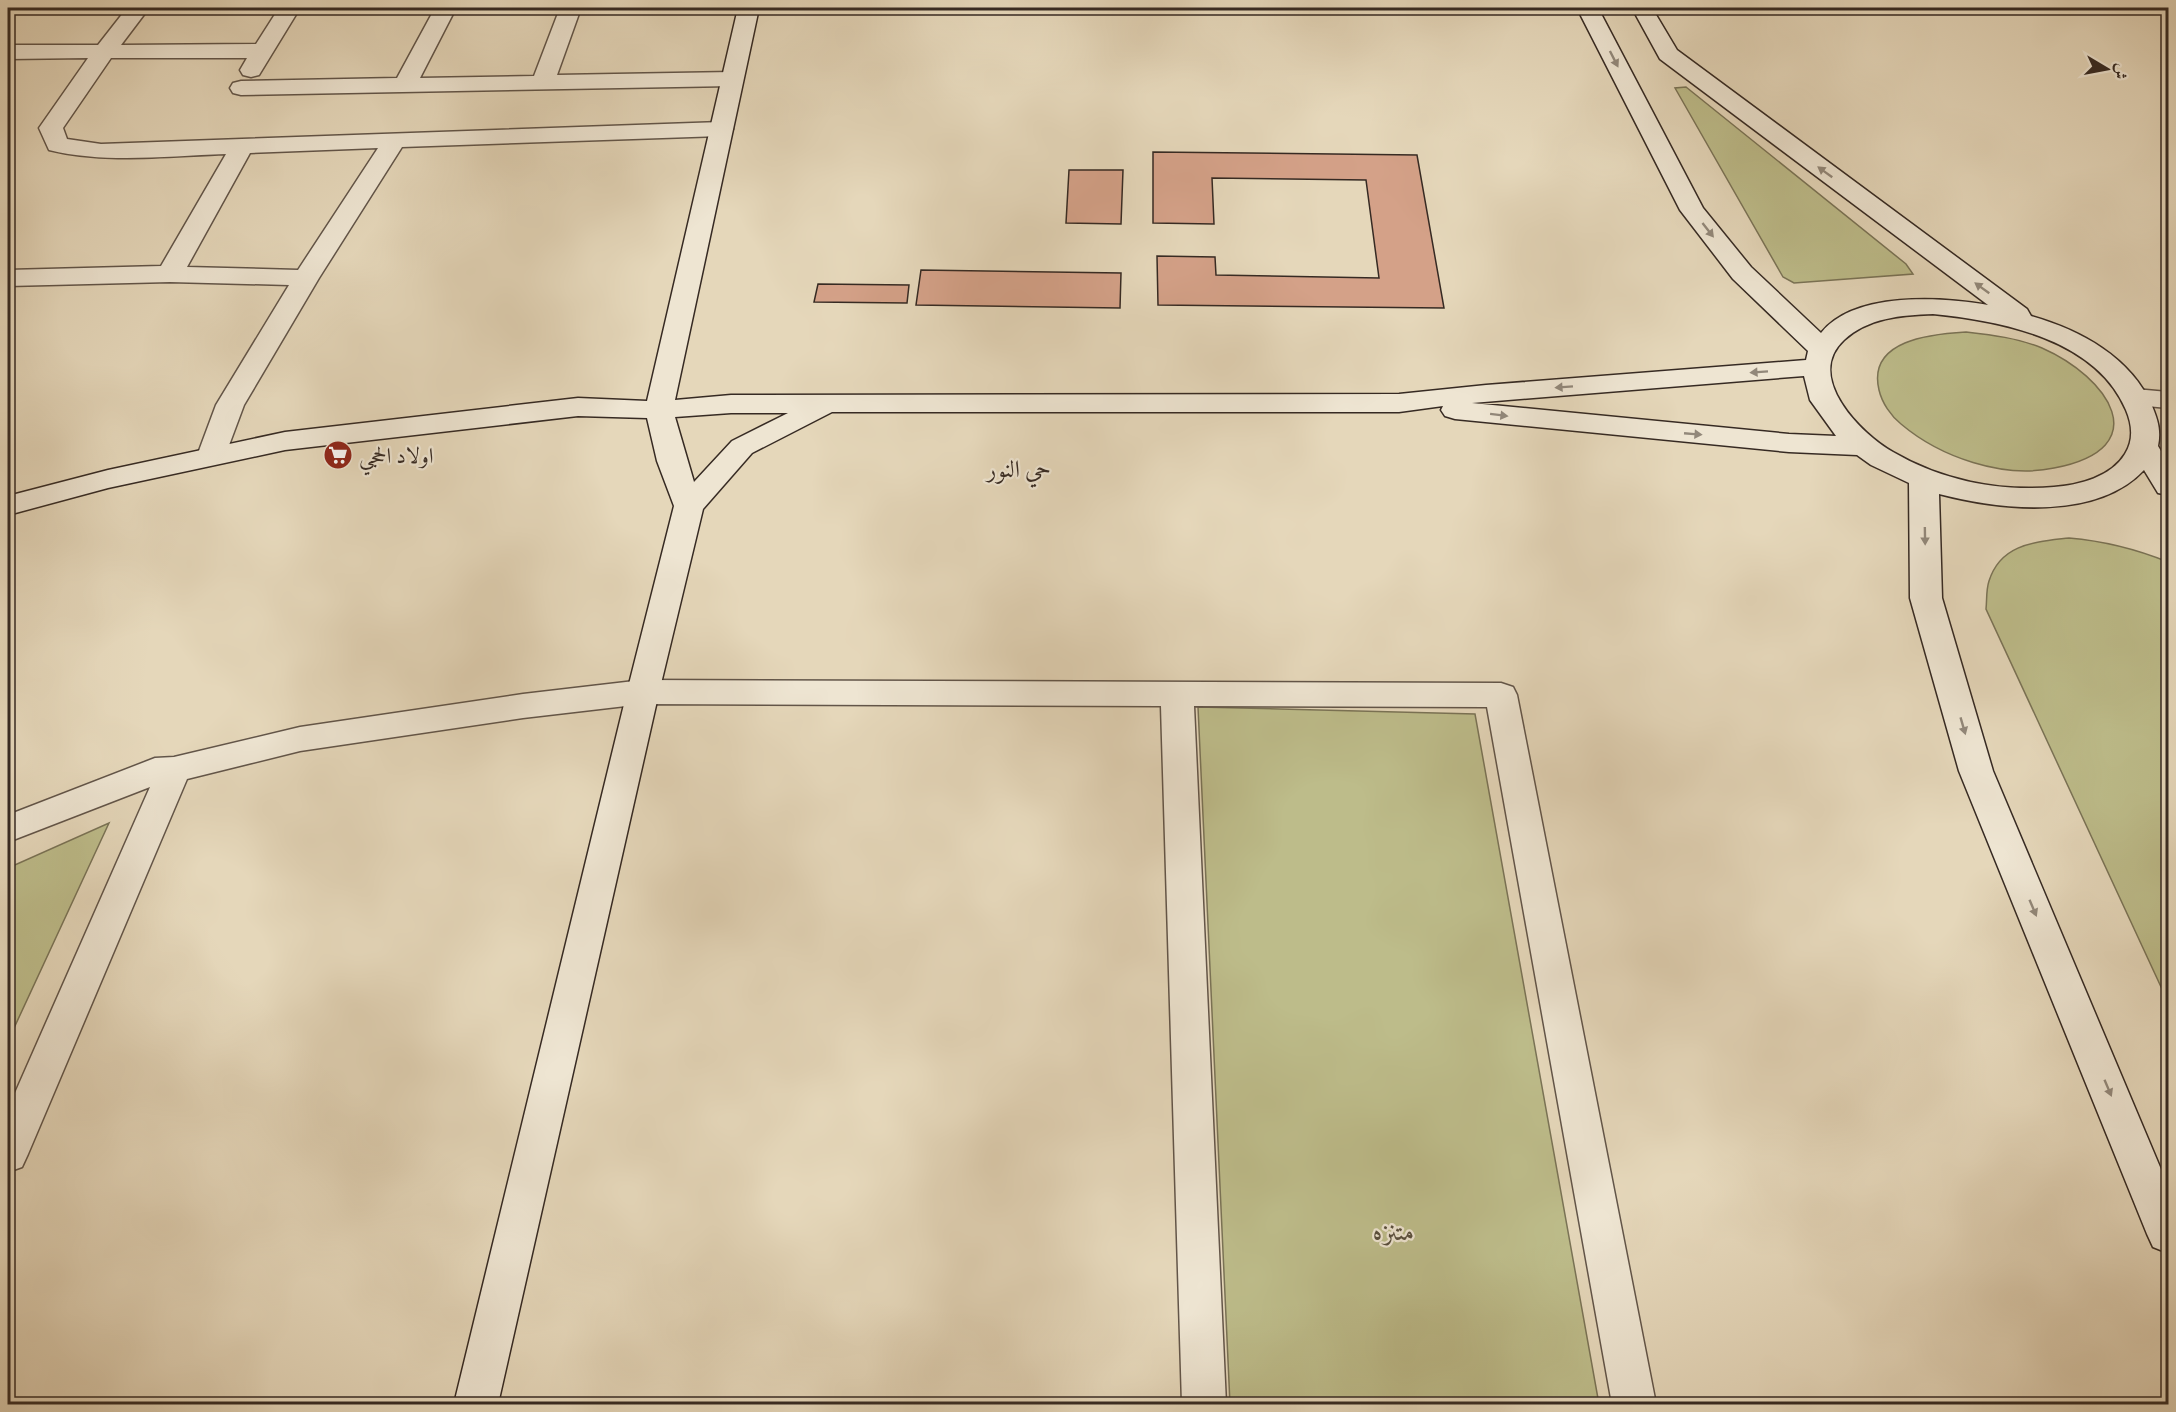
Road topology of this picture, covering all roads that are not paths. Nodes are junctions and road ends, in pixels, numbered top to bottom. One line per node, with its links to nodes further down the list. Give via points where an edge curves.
1 (138, 8): 10 (street)
2 (289, 8): 8 (street)
3 (445, 8): 13 (street)
4 (571, 8): 12 (street)
5 (748, 8): 11 (street)
6 (1587, 8): 21 (street, one-way to 21, via 1692,210 1742,273)
7 (1642, 8): 20 (street, one-way to 7, via 1668,54)
8 (263, 51): 10 (street); 13 (street, via 241,88)
9 (8, 52): 10 (street)
10 (104, 52): 16 (street, via 51,128 57,145 102,151)
11 (732, 79): 12 (street); 14 (street)
12 (543, 83): 13 (street)
13 (405, 85)
14 (721, 129): 15 (street); 26 (street)
15 (395, 141): 16 (street); 19 (street)
16 (242, 146): 17 (street)
17 (170, 274): 18 (street); 19 (street)
18 (8, 278)
19 (306, 278): 29 (street, via 231,405)
20 (2029, 323): 21 (street, via 1964,308 1903,308 1853,322 1834,335); 22 (street, via 2087,351 2110,368)
21 (1820, 358): 25 (street, one-way to 25); 27 (street, via 1818,386 1827,406)
22 (2135, 398): 23 (street); 28 (street, via 2146,427)
23 (2169, 400)
24 (828, 403): 25 (street); 26 (street, via 731,404); 33 (street, via 742,447)
25 (1399, 403): 27 (street, one-way to 27, via 1789,443)
26 (659, 410): 29 (street, via 578,407 285,441); 33 (street)
27 (1864, 446): 30 (street)
28 (2144, 447): 30 (street, via 2134,464 2117,478 2064,496 1994,496); 31 (street)
29 (211, 456): 32 (street)
30 (1924, 478): 39 (street, one-way to 39, via 1926,598 1976,771)
31 (2169, 486)
32 (8, 505)
33 (689, 506): 34 (street)
34 (643, 692): 35 (street); 36 (street, via 300,739); 40 (street)
35 (1177, 694): 41 (street); 42 (street, via 1501,695)
36 (174, 770): 37 (street, via 154,771); 38 (street)
37 (8, 829)
38 (8, 1154)
39 (2169, 1234)
40 (476, 1404)
41 (1204, 1404)
42 (1634, 1404)

